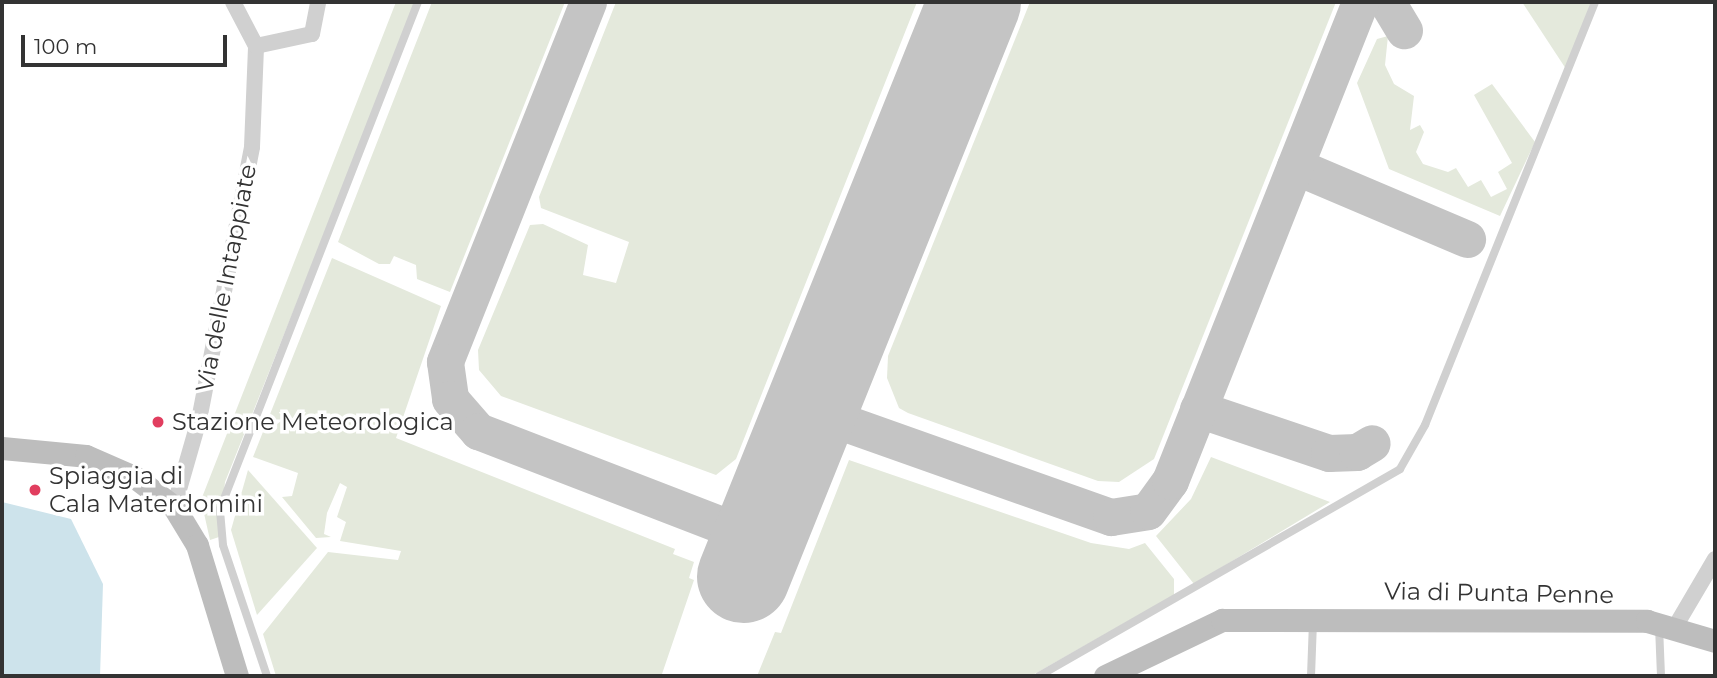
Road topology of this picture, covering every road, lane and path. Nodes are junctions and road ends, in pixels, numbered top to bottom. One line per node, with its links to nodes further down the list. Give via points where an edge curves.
1 (233, 2): 5 (street, Via delle Intappiate)
2 (318, 2): 5 (street, via 312,34)
3 (418, 2): 13 (lane, via 220,509 223,545)
4 (1595, 2): 14 (lane, via 1430,413 1400,469)
5 (256, 46): 7 (street, Via delle Intappiate, via 252,147 199,420)
6 (2, 448): 7 (street, via 86,456 136,478)
7 (174, 507): 12 (street, via 197,545)
8 (1715, 559): 10 (street)
9 (1313, 618): 10 (street, Via di Punta Penne); 15 (street, Via di Punta Penne, via 1222,620); 16 (lane)
10 (1667, 625): 11 (street, Via di Punta Penne); 17 (lane)
11 (1715, 641)
12 (237, 676)
13 (267, 676)
14 (1039, 676)
15 (1105, 676)
16 (1311, 676)
17 (1661, 676)

